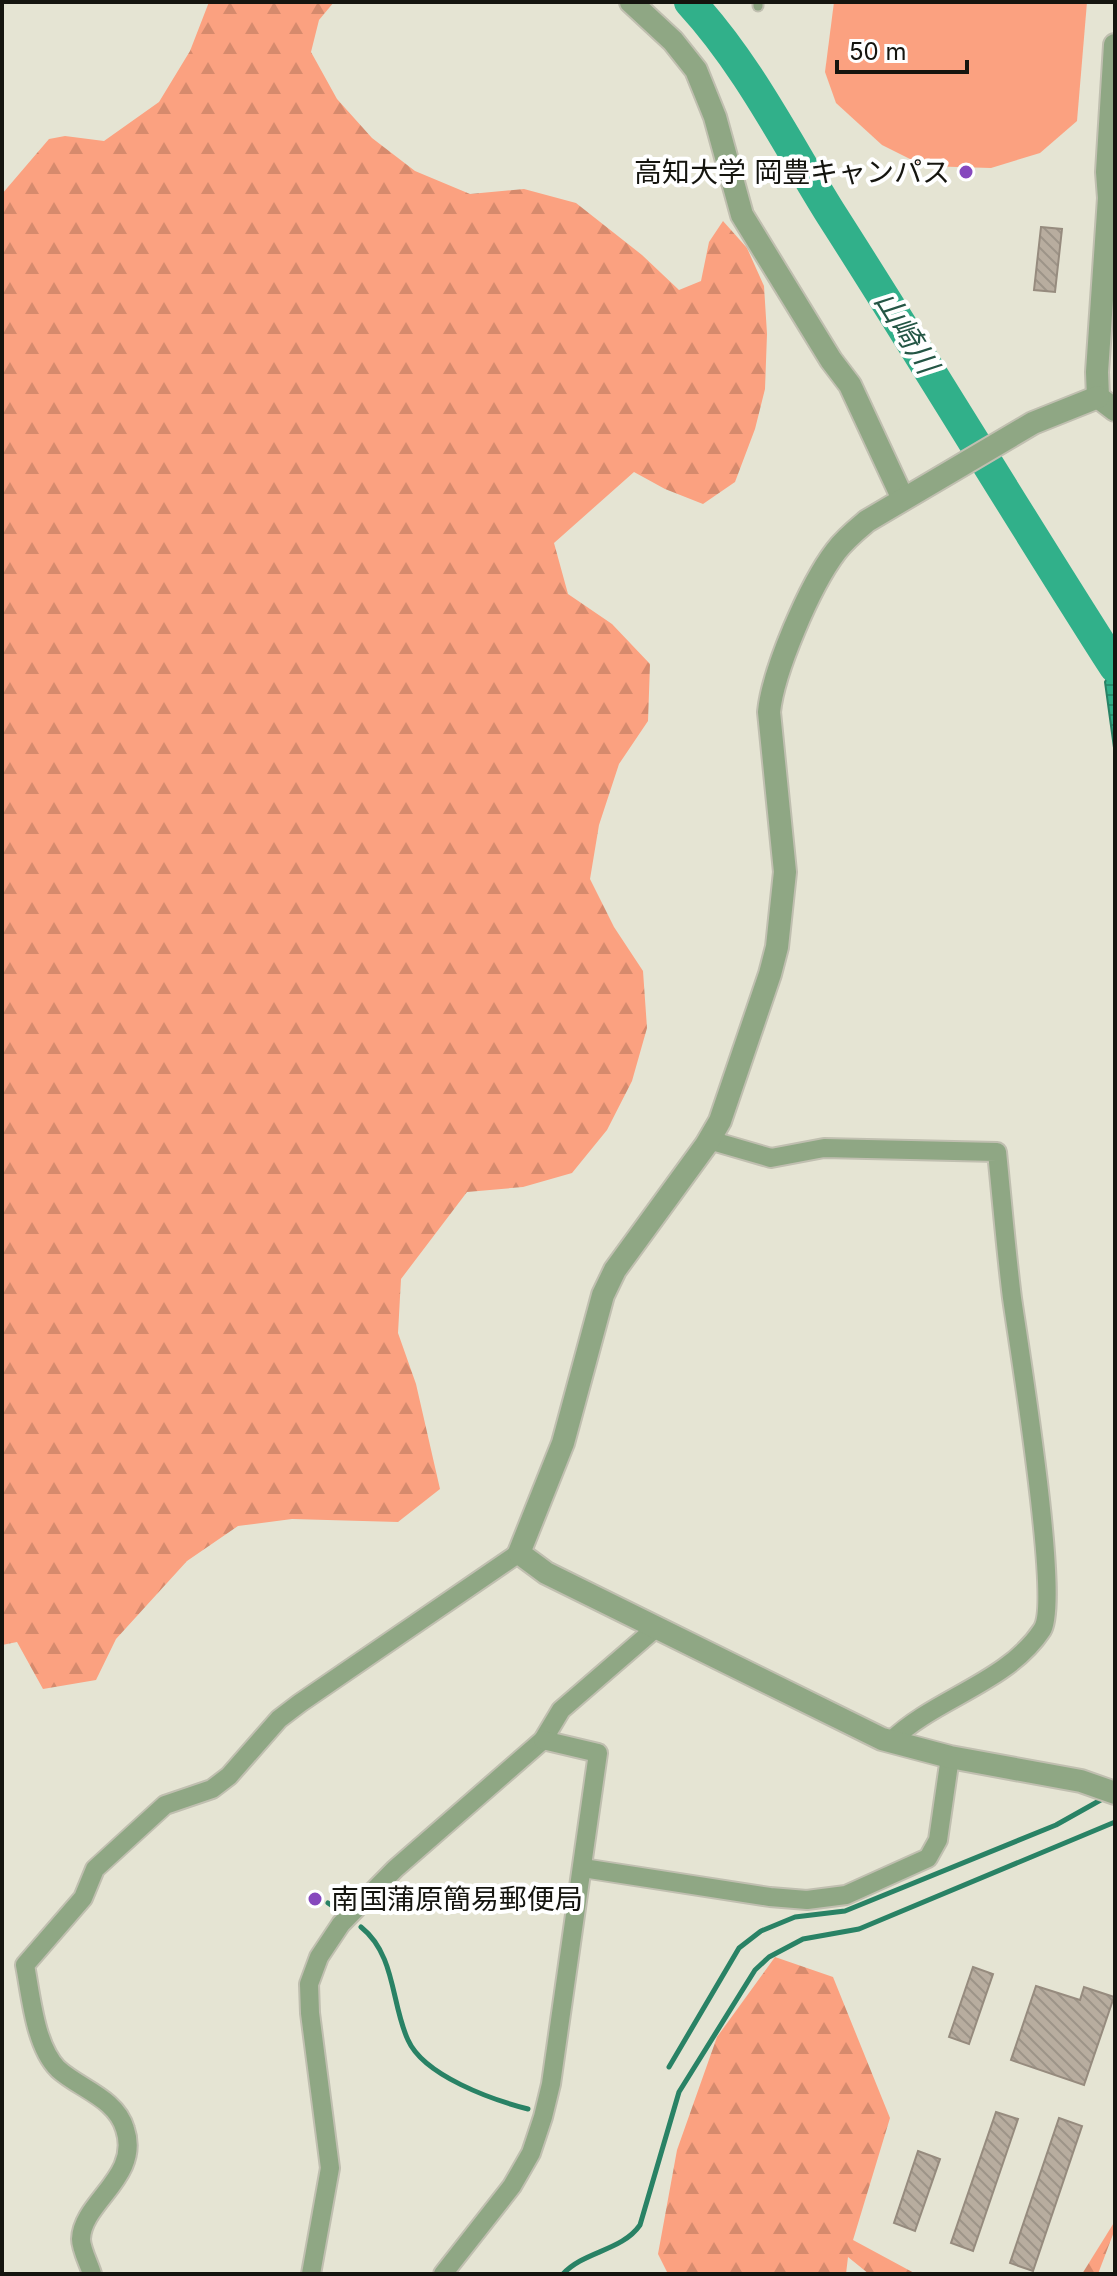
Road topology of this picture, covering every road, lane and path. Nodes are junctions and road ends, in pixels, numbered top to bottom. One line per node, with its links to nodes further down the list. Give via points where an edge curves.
1 (631, 2): 4 (street, via 696,70 742,215 850,385)
2 (1115, 45): 3 (street, via 1097,372)
3 (1106, 404): 4 (street, via 1033,423)
4 (903, 499): 5 (street, via 849,536 834,554 777,671 769,712 785,872 779,934 743,1057)
5 (709, 1140): 6 (street, via 615,1270 603,1295 563,1443); 9 (street, via 771,1158 824,1148 997,1152 1048,1609 1044,1628 1012,1660)
6 (519, 1553): 7 (street, via 546,1573); 13 (street, via 279,1719 212,1789 165,1805 95,1869 83,1898 25,1965 36,2025 57,2068 117,2111 126,2131 117,2181 88,2217 81,2239)
7 (657, 1627): 8 (street, via 561,1710); 9 (street)
8 (543, 1740): 12 (street, via 598,1753); 14 (street, via 395,1869 341,1924 319,1957 309,1984 310,2013 330,2168)
9 (891, 1741): 10 (street)
10 (950, 1757): 11 (street); 12 (street, via 938,1840 928,1858 846,1895 770,1897)
11 (1110, 1790)
12 (583, 1868): 15 (street, via 551,2084 531,2153 512,2186)
13 (92, 2274)
14 (311, 2274)
15 (443, 2274)

